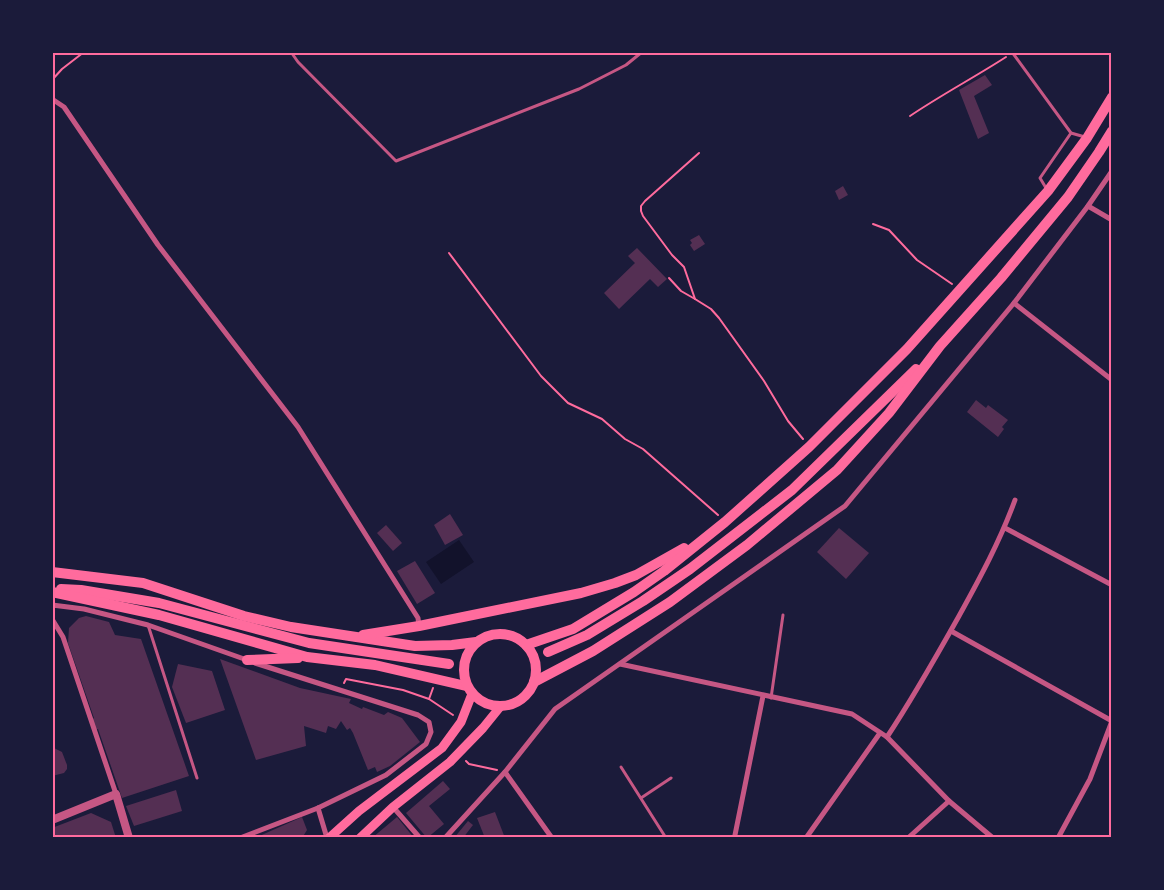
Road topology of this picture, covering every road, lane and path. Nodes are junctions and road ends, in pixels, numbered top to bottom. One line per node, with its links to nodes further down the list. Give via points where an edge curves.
1 (84, 52): 5 (path)
2 (290, 52): 3 (lane, via 396,161 579,89 626,65)
3 (642, 52)
4 (1012, 53): 8 (path); 10 (lane)
5 (52, 80)
6 (1112, 97): 11 (highway)
7 (52, 99): 39 (street, via 64,107 158,245 298,427 418,618)
8 (910, 116)
9 (1112, 131): 13 (highway)
10 (1071, 133): 11 (lane); 16 (lane, via 1040,178)
11 (1087, 138): 16 (highway)
12 (1112, 139): 13 (main road)
13 (1099, 152): 25 (highway, via 1068,197)
14 (699, 153): 23 (path, via 641,206 659,238 684,266)
15 (1112, 171): 17 (street)
16 (1048, 191): 22 (highway)
17 (1088, 206): 18 (street); 24 (street)
18 (1112, 220)
19 (873, 224): 22 (path, via 889,230 916,260)
20 (449, 253): 29 (path, via 541,376 568,403 602,419 625,439 643,449)
21 (669, 278): 23 (path, via 686,296)
22 (960, 290): 27 (highway, via 907,349)
23 (694, 299): 27 (path, via 719,318)
24 (1014, 303): 26 (street); 48 (street, via 846,506)
25 (940, 346): 44 (highway, via 792,490 643,601 587,635); 50 (highway, via 889,413 836,470 747,545 670,602)
26 (1112, 380)
27 (809, 447): 29 (highway)
28 (1015, 500): 30 (street)
29 (721, 525): 39 (highway, via 659,563 607,586); 43 (highway, via 664,571 585,622)
30 (1005, 528): 32 (street); 40 (street)
31 (52, 572): 41 (highway, via 143,583 244,616)
32 (1112, 585)
33 (52, 589): 47 (highway, via 81,590 159,603 309,643)
34 (52, 592): 45 (highway, via 159,615)
35 (52, 605): 38 (street, via 84,609)
36 (783, 615): 54 (lane)
37 (52, 619): 65 (street, via 63,637)
38 (148, 625): 46 (street); 63 (lane)
39 (419, 626): 41 (highway)
40 (951, 631): 57 (street); 60 (street)
41 (354, 636): 42 (highway, via 415,646)
42 (476, 642): 43 (highway, via 502,633); 51 (highway, via 469,649 463,667)
43 (526, 645): 50 (highway, via 534,656)
44 (548, 652)
45 (307, 657): 46 (highway); 49 (highway, via 375,665)
46 (247, 660): 52 (street)
47 (449, 664)
48 (620, 664): 53 (street); 62 (street, via 555,709)
49 (436, 678): 51 (highway); 55 (path)
50 (533, 685): 56 (highway, via 518,702)
51 (469, 690): 56 (highway, via 480,701); 58 (main road)
52 (341, 691): 55 (path, via 346,679 403,690); 69 (street, via 418,715 430,722 431,732 426,744 386,775)
53 (763, 696): 54 (street); 72 (street)
54 (771, 698): 59 (street, via 852,714)
55 (429, 699): 58 (path)
56 (500, 706): 68 (main road, via 450,762)
57 (1112, 721): 83 (street, via 1090,779)
58 (462, 722): 75 (main road, via 442,748)
59 (880, 732): 60 (street); 80 (street)
60 (888, 737): 67 (street)
61 (621, 767): 66 (lane)
62 (504, 772): 77 (street); 78 (street)
63 (197, 778)
64 (671, 778): 66 (lane)
65 (116, 794): 70 (street); 73 (street)
66 (641, 798): 79 (lane)
67 (949, 801): 81 (street); 82 (street)
68 (393, 807): 71 (main road); 76 (street)
69 (318, 808): 74 (street); 75 (street)
70 (52, 820)
71 (361, 837)
72 (734, 837)
73 (129, 838)
74 (240, 838)
75 (328, 838)
76 (420, 838)
77 (445, 838)
78 (552, 838)
79 (666, 838)
80 (806, 838)
81 (908, 838)
82 (993, 838)
83 (1058, 838)

